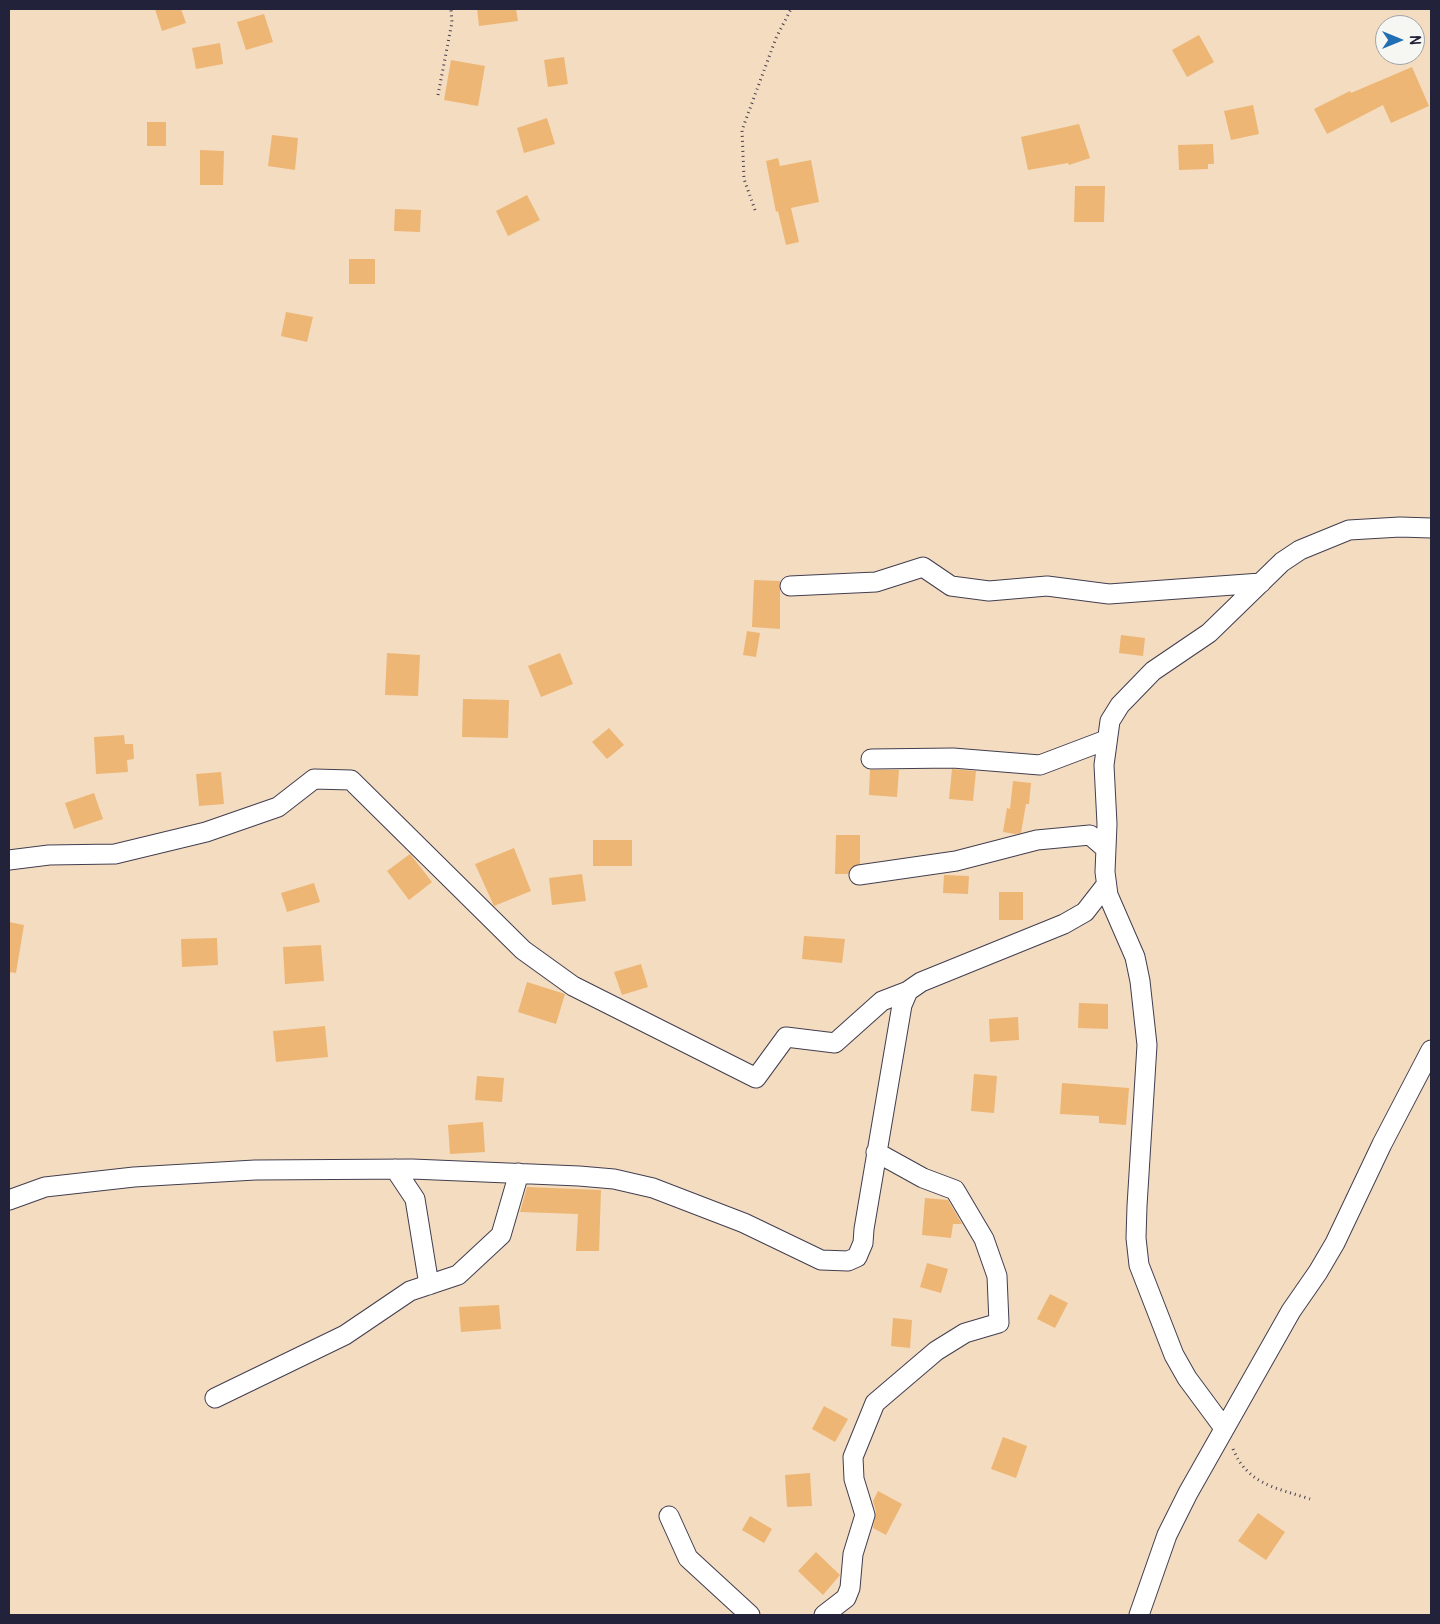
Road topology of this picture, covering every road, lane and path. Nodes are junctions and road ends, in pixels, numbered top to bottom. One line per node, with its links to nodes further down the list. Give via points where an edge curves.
1 (451, 9): 3 (path, via 452,22)
2 (791, 9): 4 (path, via 776,38 742,130 744,179)
3 (438, 95)
4 (755, 210)
5 (1431, 528): 6 (street, via 1349,530 1300,550)
6 (1261, 583): 7 (street, via 1109,594 1047,586 989,591 951,586 923,567 876,582); 8 (street, via 1220,624 1137,686 1110,722)
7 (790, 586)
8 (1106, 740): 9 (street, via 1040,765 953,758); 10 (street)
9 (871, 760)
10 (1105, 848): 12 (street, via 1090,835 1037,840 956,861); 13 (street)
11 (9, 860): 14 (street, via 49,855 115,854 206,832 278,807 314,779 352,780 523,950 573,986 756,1078 786,1037 835,1044 882,1001)
12 (859, 875)
13 (1106, 885): 14 (street, via 1084,912 1064,924 921,982); 22 (street, via 1135,957 1146,1036 1136,1238 1139,1266 1174,1355)
14 (908, 991): 16 (street, via 902,1005)
15 (1431, 1050): 22 (street, via 1336,1242 1291,1311)
16 (876, 1152): 18 (street, via 863,1243 858,1256 848,1261 821,1260 744,1223 652,1188 614,1179); 26 (street, via 923,1178 955,1190 984,1240 996,1276 999,1323 965,1332 936,1351 875,1403 853,1458 854,1479 865,1515 853,1554 850,1588 846,1598)
17 (396, 1169): 18 (street); 19 (street, via 255,1170 134,1177 44,1187); 20 (street, via 415,1199)
18 (519, 1174): 20 (street, via 501,1235 458,1275)
19 (9, 1200)
20 (429, 1285): 21 (street, via 410,1291 345,1335)
21 (215, 1398)
22 (1224, 1428): 23 (path, via 1240,1464 1255,1480); 27 (street, via 1167,1535)
23 (1310, 1499)
24 (669, 1516): 25 (street, via 688,1558)
25 (750, 1615)
26 (824, 1615)
27 (1139, 1615)

